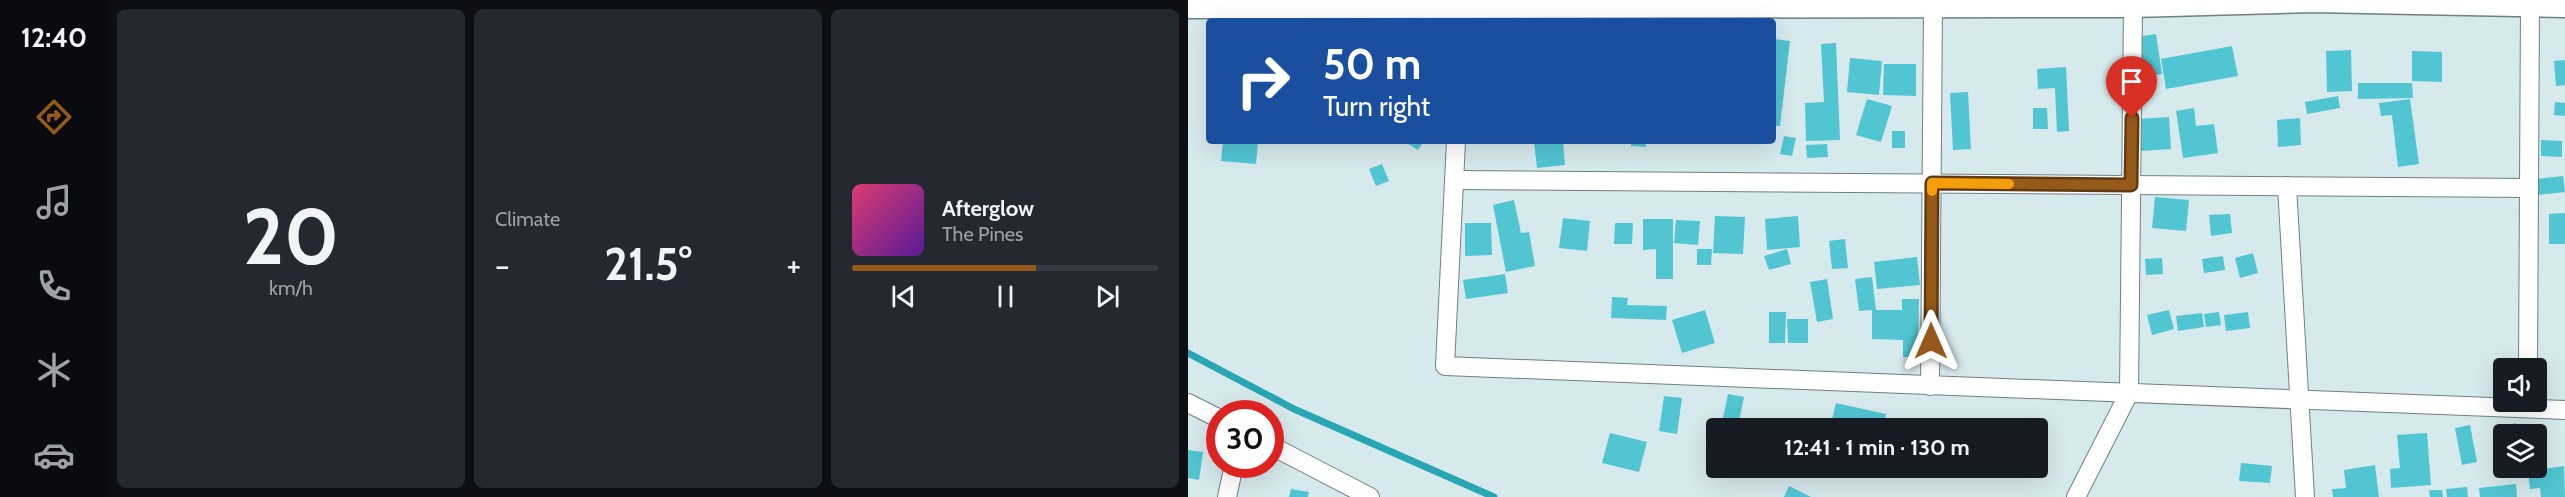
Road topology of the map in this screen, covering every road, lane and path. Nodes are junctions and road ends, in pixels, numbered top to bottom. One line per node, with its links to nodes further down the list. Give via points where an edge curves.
1 (2314, 0): 2 (street); 4 (street)
2 (2530, 2): 5 (street); 13 (street)
3 (1933, 6): 4 (street); 7 (street); 10 (street)
4 (2133, 6): 11 (street)
5 (2565, 6)
6 (1188, 7): 7 (street)
7 (1463, 9)
8 (1456, 144): 9 (street)
9 (1454, 180): 10 (street); 15 (street, via 1445,366)
10 (1932, 183): 11 (street); 15 (street)
11 (2131, 185): 12 (street); 16 (street)
12 (2287, 186): 13 (street); 17 (street)
13 (2529, 188): 14 (street)
14 (2528, 358)
15 (1930, 386): 16 (street)
16 (2128, 393): 17 (street); 27 (street)
17 (2300, 400): 19 (street); 28 (street)
18 (1188, 403): 22 (street)
19 (2493, 405)
20 (2547, 409): 21 (street)
21 (2565, 411)
22 (1206, 412)
23 (1284, 453): 26 (street)
24 (1231, 478): 25 (street)
25 (1227, 497)
26 (1370, 497)
27 (2076, 497)
28 (2305, 497)

